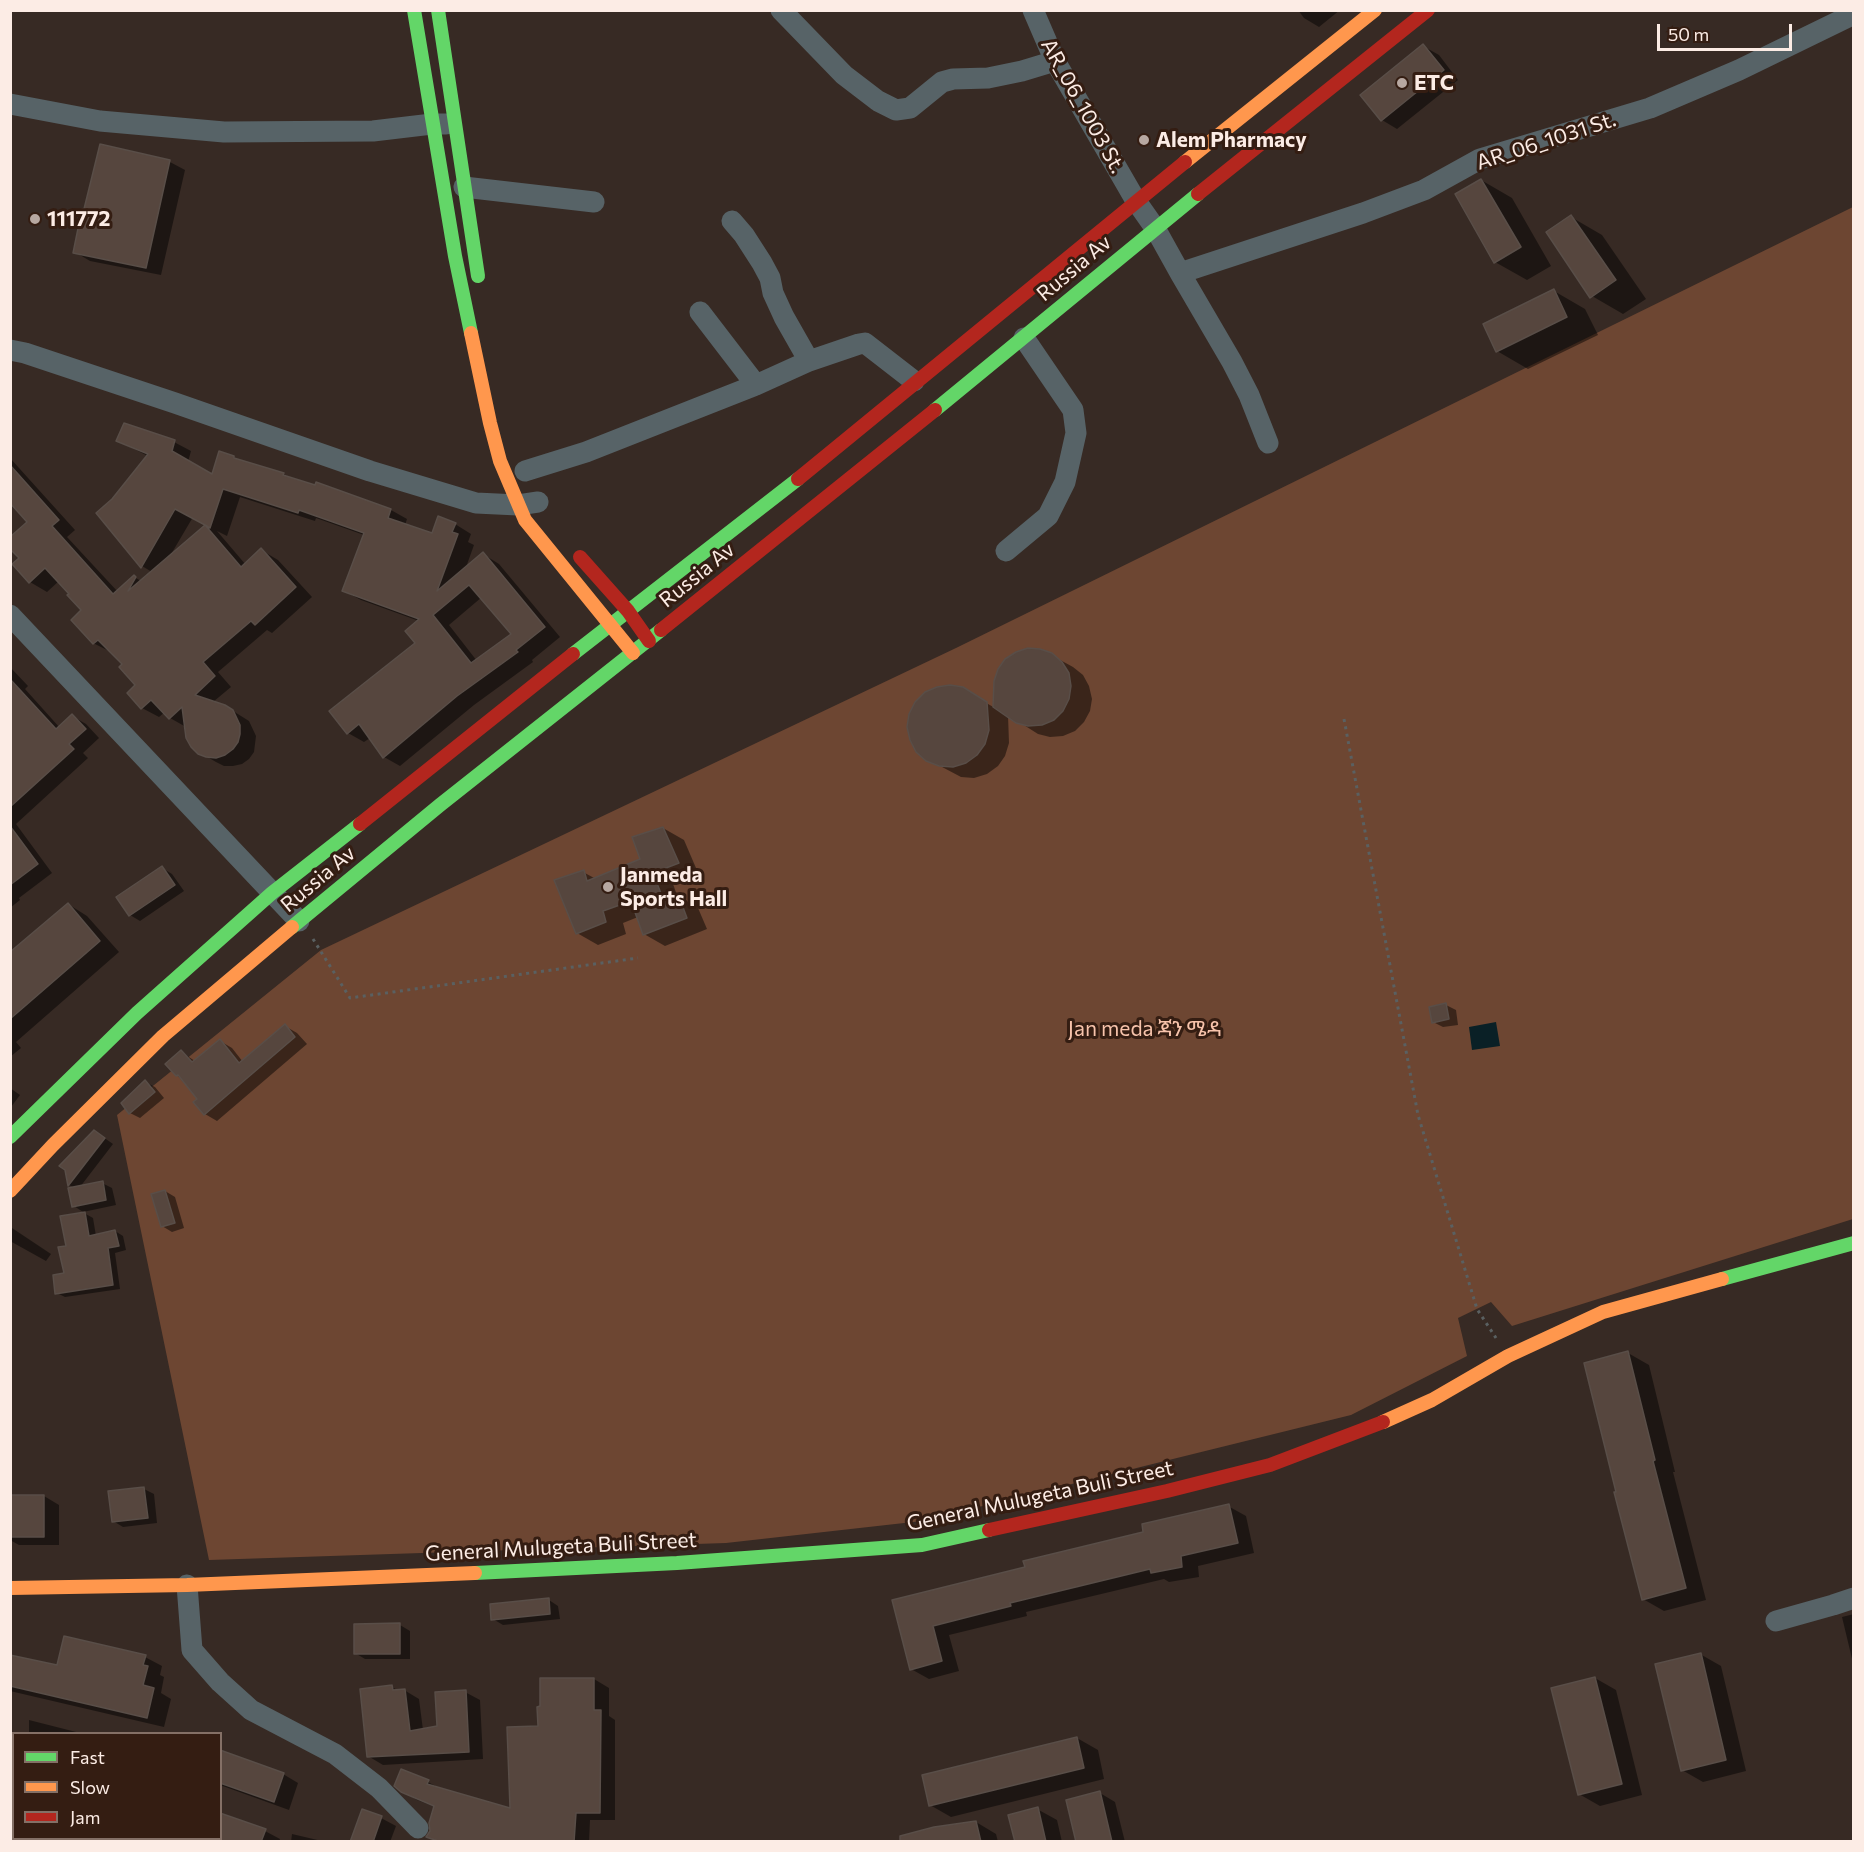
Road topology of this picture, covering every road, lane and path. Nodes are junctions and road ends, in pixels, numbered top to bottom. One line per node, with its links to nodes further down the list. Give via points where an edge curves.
1 (414, 10): 10 (main road)
2 (438, 10): 11 (main road)
3 (781, 10): 8 (street, via 844,75 896,110 910,108 942,82 988,78)
4 (1033, 10): 8 (street, AR_06_1003 St.)
5 (1375, 10): 13 (main road, Russia Av)
6 (1428, 10): 16 (main road, Russia Av)
7 (1854, 14): 19 (street, AR_06_1031 St., via 1650,108 1480,159 1424,190 1316,230)
8 (1055, 61): 13 (street, AR_06_1003 St.)
9 (10, 104): 10 (street, via 100,121 224,132 373,130)
10 (432, 124): 11 (street); 18 (main road)
11 (456, 125): 12 (main road)
12 (464, 187): 14 (street); 17 (main road)
13 (1136, 201): 16 (street, AR_06_1003 St.); 25 (main road, Russia Av)
14 (594, 202)
15 (732, 221): 24 (street, via 762,263 784,317)
16 (1155, 228): 19 (street); 22 (main road, Russia Av)
17 (474, 250): 18 (main road); 20 (main road)
18 (455, 256): 28 (main road, via 500,461)
19 (1180, 273): 27 (street, via 1249,394)
20 (480, 285)
21 (700, 312): 26 (street)
22 (1024, 338): 30 (street, via 1073,410 1077,433 1065,482 1048,516); 34 (main road, Russia Av)
23 (10, 350): 28 (street, via 476,504)
24 (809, 362): 25 (street, via 865,343); 26 (street)
25 (914, 381): 31 (main road, Russia Av, via 763,507)
26 (756, 385): 28 (street, via 586,452)
27 (1268, 443)
28 (530, 490): 33 (main road, via 525,520)
29 (574, 551): 31 (main road)
30 (1006, 551)
31 (627, 611): 33 (main road, Russia Av); 34 (main road)
32 (10, 615): 37 (street)
33 (611, 625): 35 (main road); 37 (main road, Russia Av)
34 (649, 640): 35 (main road, Russia Av)
35 (633, 653): 38 (main road, Russia Av)
36 (1344, 719): 43 (path, via 1418,1115 1477,1309)
37 (272, 893): 38 (street); 40 (main road, Russia Av, via 137,1013)
38 (299, 921): 39 (path, via 350,998); 41 (main road, Russia Av, via 163,1036)
39 (638, 958)
40 (10, 1137)
41 (10, 1191)
42 (1854, 1244): 43 (main road, General Mulugeta Buli Street, via 1603,1312)
43 (1508, 1356): 44 (main road, General Mulugeta Buli Street, via 1432,1400 1270,1465 922,1545 677,1563)
44 (187, 1585): 45 (main road, General Mulugeta Buli Street); 48 (street, via 192,1650 220,1682 250,1710 335,1754 379,1788)
45 (10, 1588)
46 (1854, 1598): 47 (street)
47 (1776, 1621)
48 (418, 1828)

